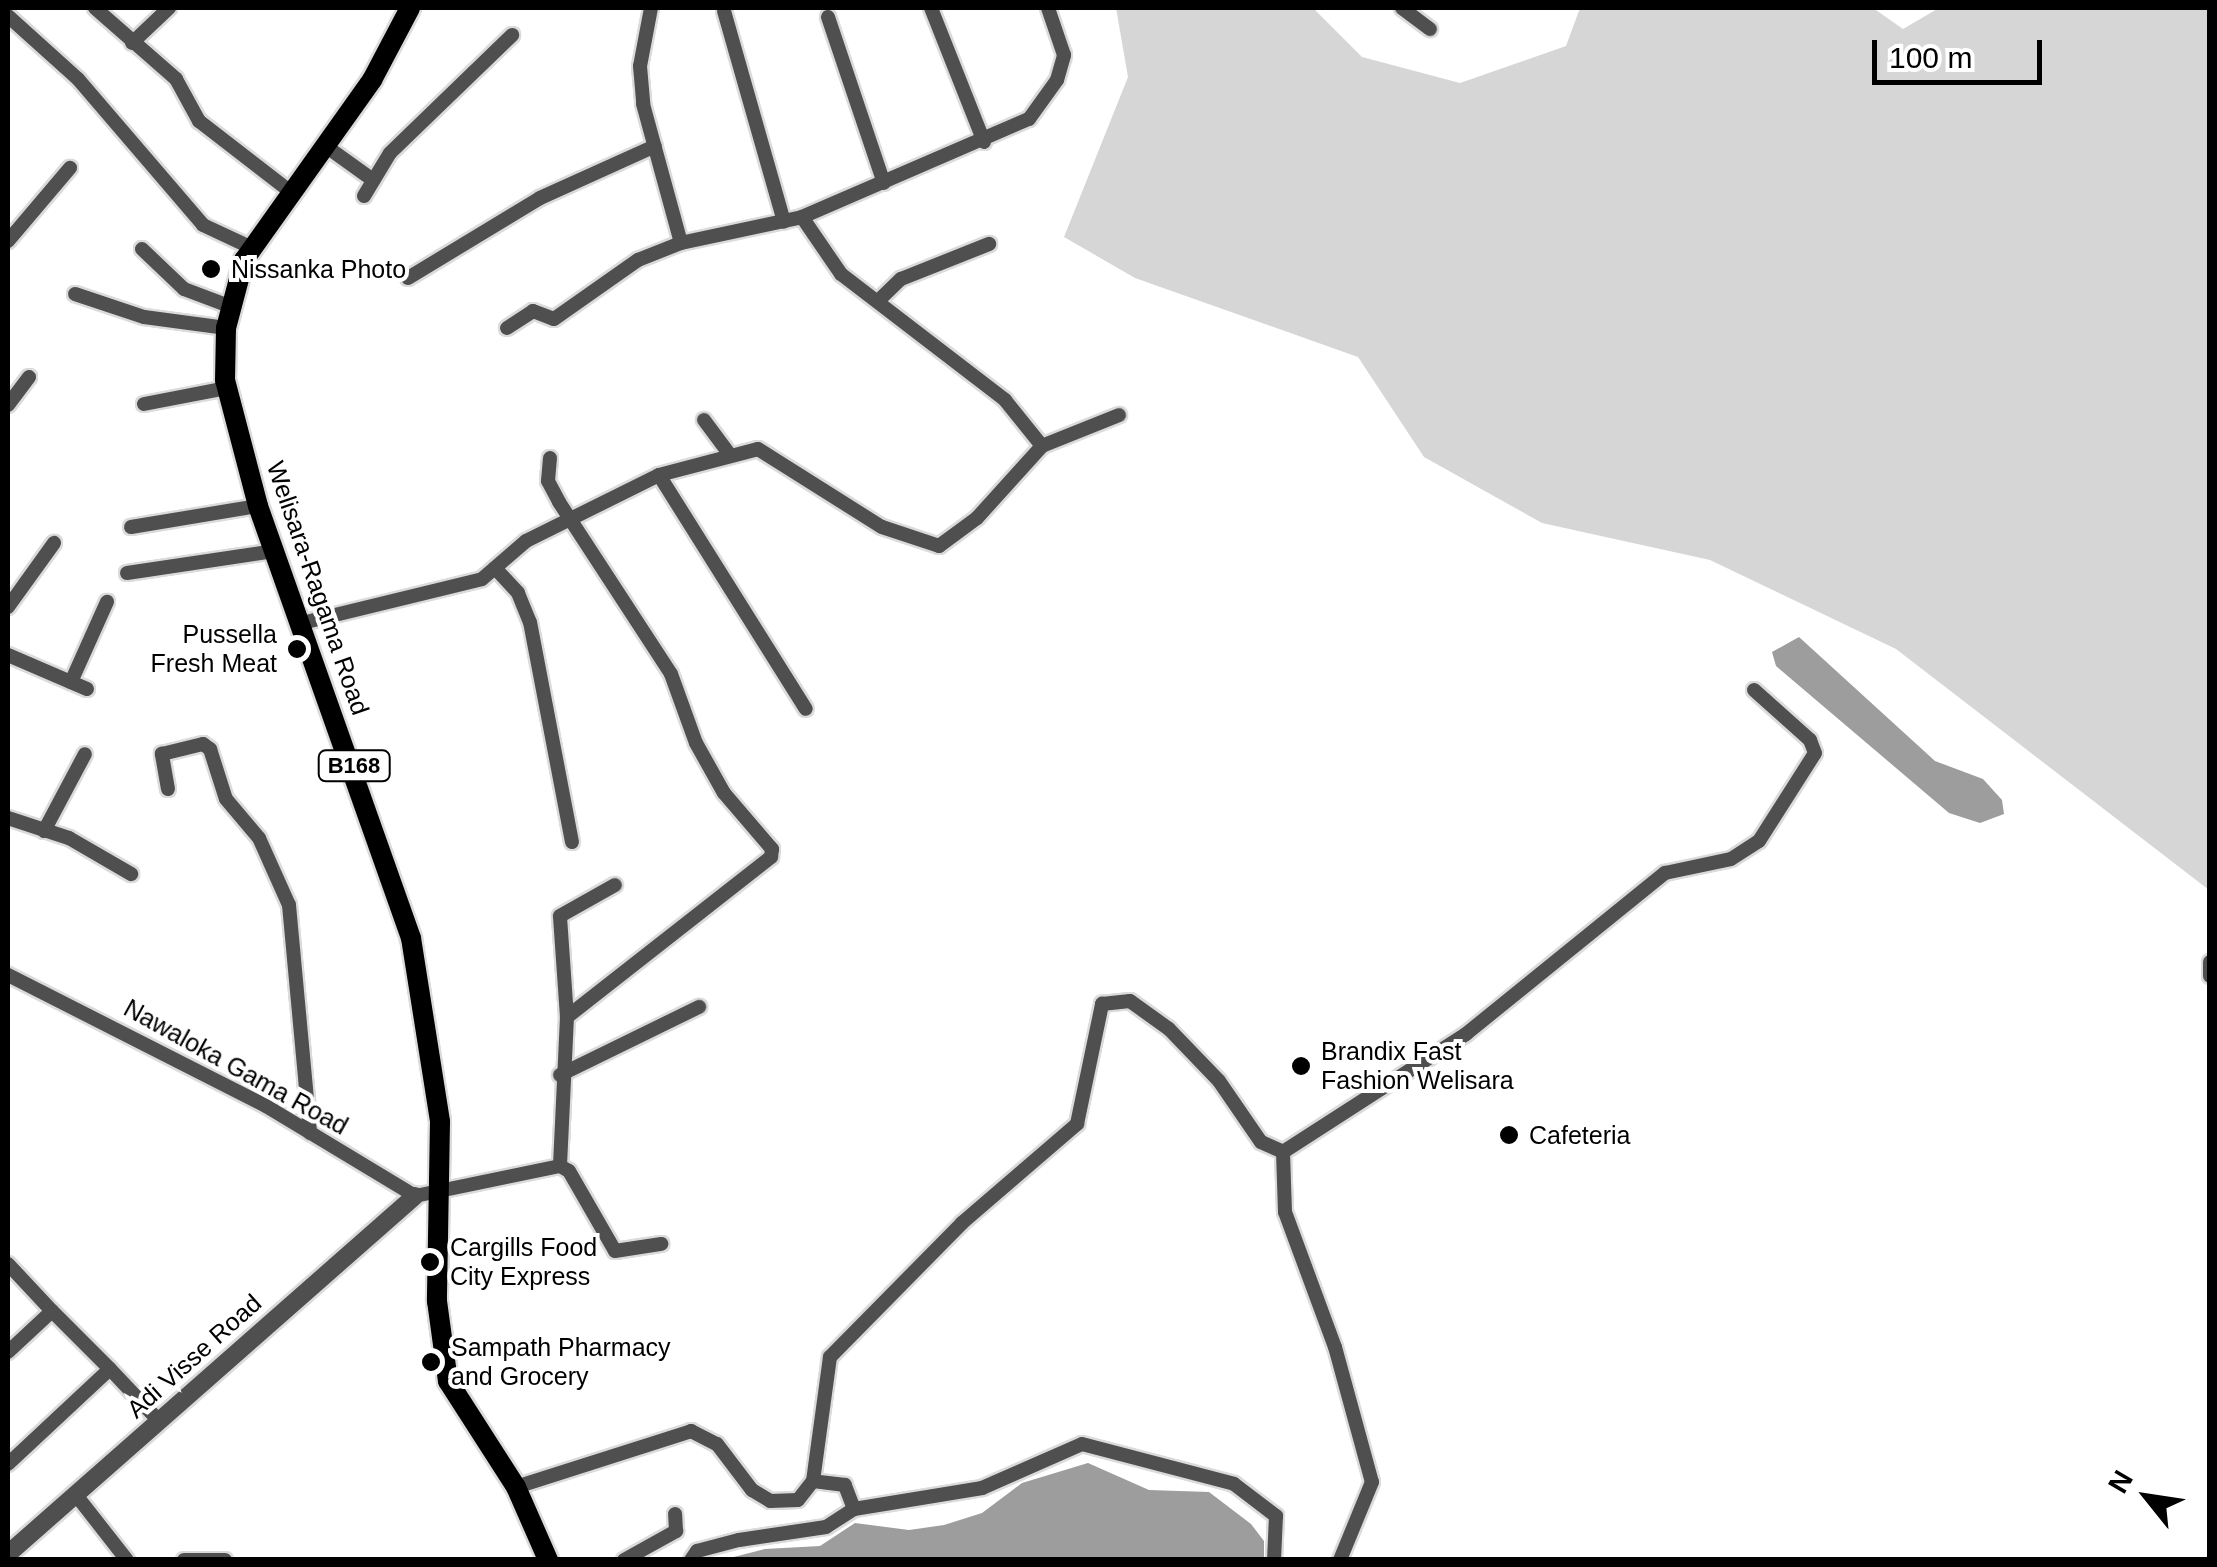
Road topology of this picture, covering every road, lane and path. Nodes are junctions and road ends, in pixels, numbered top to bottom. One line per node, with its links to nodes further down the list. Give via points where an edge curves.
1 (94, 8): 13 (street)
2 (169, 8): 13 (street)
3 (410, 8): 16 (main road, Welisara-Ragama Road / B168)
4 (651, 8): 15 (street, via 640,66)
5 (931, 8): 14 (street)
6 (1048, 8): 14 (street, via 1062,40 1057,80 1028,120)
7 (1402, 8): 11 (street)
8 (724, 12): 23 (street)
9 (8, 16): 27 (street, via 78,79 203,225)
10 (828, 17): 19 (street)
11 (1430, 30)
12 (512, 35): 18 (street, via 390,153)
13 (132, 42): 20 (street, via 176,79 199,122)
14 (984, 142): 19 (street)
15 (655, 146): 25 (street); 29 (street, via 540,198)
16 (327, 147): 18 (street); 20 (main road, Welisara-Ragama Road / B168)
17 (70, 168): 24 (street)
18 (373, 180): 21 (street)
19 (884, 183): 22 (street)
20 (291, 192): 27 (main road, Welisara-Ragama Road / B168)
21 (364, 196)
22 (802, 218): 23 (street); 31 (street, via 841,274)
23 (784, 222): 25 (street)
24 (8, 242)
25 (681, 243): 34 (street, via 638,260 554,319 533,311)
26 (988, 244): 31 (street, via 901,279)
27 (252, 248): 32 (main road, Welisara-Ragama Road / B168)
28 (142, 250): 32 (street, via 184,288)
29 (408, 278)
30 (75, 294): 33 (street, via 144,317)
31 (878, 301): 41 (street, via 1005,400)
32 (232, 307): 33 (main road, Welisara-Ragama Road / B168)
33 (226, 328): 36 (main road, Welisara-Ragama Road / B168)
34 (507, 328)
35 (28, 378): 38 (street)
36 (227, 388): 37 (street); 45 (main road, Welisara-Ragama Road / B168)
37 (144, 404)
38 (8, 405)
39 (1119, 415): 41 (street)
40 (704, 420): 42 (street)
41 (1042, 446): 42 (street, via 977,518 939,546 882,527 758,449)
42 (730, 454): 44 (street)
43 (550, 458): 46 (street, via 548,481)
44 (659, 476): 46 (street); 59 (street)
45 (258, 506): 47 (street); 49 (main road, Welisara-Ragama Road / B168)
46 (570, 520): 50 (street, via 526,542); 71 (street, via 671,674 696,743 724,793 772,850)
47 (131, 527)
48 (54, 543): 53 (street)
49 (275, 551): 51 (street); 54 (main road, Welisara-Ragama Road / B168)
50 (495, 568): 54 (street, via 465,586); 64 (street, via 518,593 530,622)
51 (127, 572)
52 (107, 602): 56 (street)
53 (8, 607)
54 (302, 623): 76 (main road, Welisara-Ragama Road / B168, via 411,938 434,1055)
55 (8, 655): 56 (street)
56 (71, 682): 57 (street)
57 (87, 689)
58 (1754, 690): 74 (street, via 1810,740 1815,753 1759,841 1731,859 1664,873 1466,1034)
59 (806, 709)
60 (85, 754): 63 (street)
61 (168, 789): 73 (street, via 162,754 203,744 210,749 226,799 259,838 289,905)
62 (8, 818): 63 (street)
63 (44, 831): 65 (street)
64 (572, 842)
65 (131, 874)
66 (615, 886): 71 (street, via 560,916)
67 (2210, 962): 69 (street)
68 (8, 975): 73 (street, Nawaloka Gama Road, via 96,1015)
69 (2210, 976)
70 (699, 1007): 72 (street)
71 (567, 1018): 72 (street)
72 (560, 1075): 75 (street)
73 (310, 1133): 77 (street, Nawaloka Gama Road)
74 (1284, 1152): 85 (street, via 1262,1142 1219,1081 1169,1029 1130,1001 1102,1004 1077,1124 962,1222 830,1357); 98 (street, via 1285,1212 1336,1346 1372,1482)
75 (560, 1166): 76 (street); 78 (street, via 569,1170 615,1250)
76 (440, 1190): 77 (street); 86 (main road, Welisara-Ragama Road / B168, via 437,1301 448,1381)
77 (415, 1196): 83 (street, Adi Visse Road)
78 (661, 1244)
79 (8, 1264): 80 (street)
80 (52, 1311): 81 (street); 82 (street)
81 (8, 1352)
82 (110, 1369): 83 (street); 84 (street)
83 (159, 1421): 87 (street, Adi Visse Road)
84 (8, 1464)
85 (813, 1481): 86 (street, via 798,1500 770,1501 752,1490 718,1444 691,1431); 88 (street, via 845,1485)
86 (516, 1487): 94 (main road, Welisara-Ragama Road / B168)
87 (76, 1495): 90 (street, Adi Visse Road); 91 (street)
88 (854, 1509): 96 (street, via 826,1527 739,1540 697,1551); 97 (street, via 982,1488 1082,1444 1234,1484 1276,1516)
89 (675, 1514): 95 (street, via 676,1532)
90 (8, 1554)
91 (127, 1560)
92 (184, 1560): 93 (street)
93 (225, 1560)
94 (548, 1560)
95 (624, 1560)
96 (691, 1560)
97 (1274, 1560)
98 (1340, 1560)

